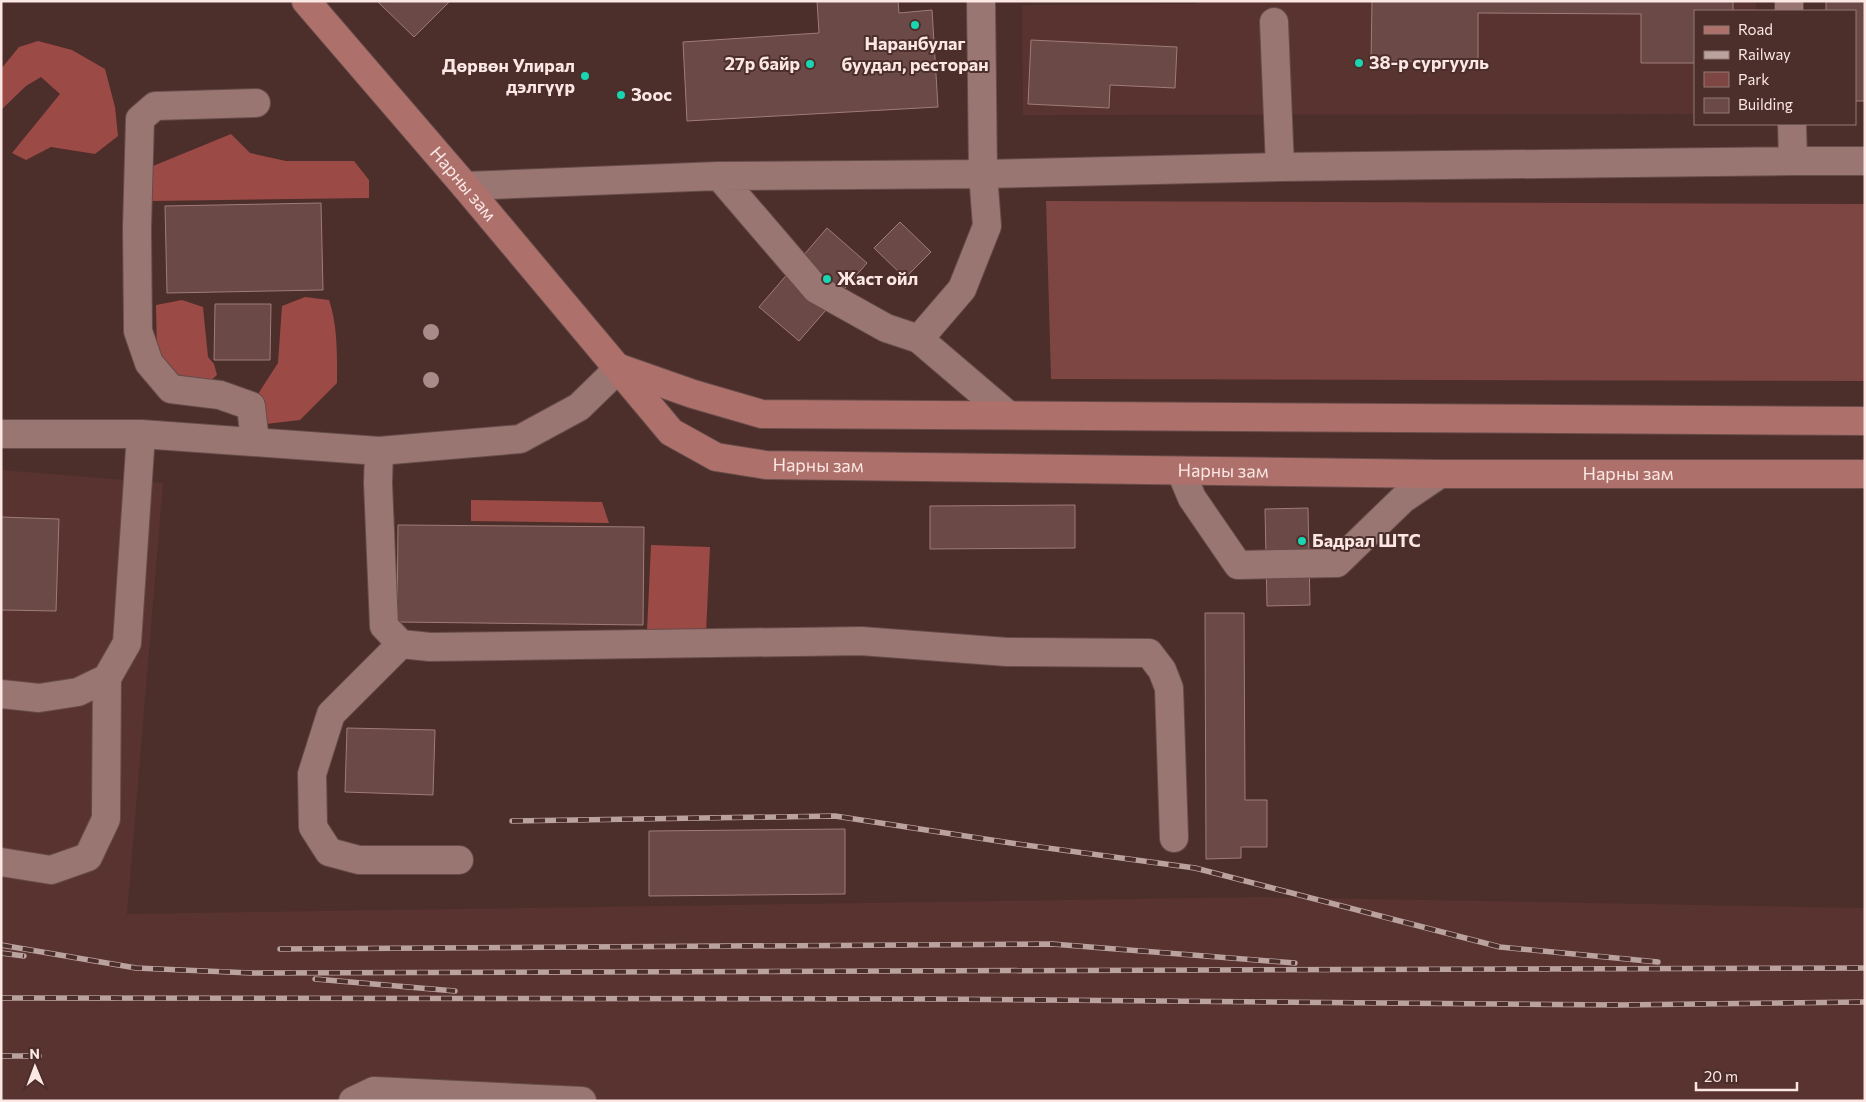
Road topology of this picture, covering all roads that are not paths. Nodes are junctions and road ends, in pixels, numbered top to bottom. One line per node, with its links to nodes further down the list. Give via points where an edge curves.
1 (306, 1): 11 (main road, Нарны зам)
2 (981, 1): 9 (street)
3 (1274, 22): 8 (street)
4 (256, 104): 18 (street, via 155,106 140,120 137,228 138,331 149,364 171,389 220,395 251,406)
5 (1792, 125): 6 (street)
6 (1793, 161): 7 (street); 8 (street)
7 (1865, 162)
8 (1280, 167): 9 (street)
9 (983, 174): 10 (street); 12 (street, via 987,226 962,289)
10 (719, 176): 11 (street); 12 (street, via 816,289 886,328)
11 (465, 186): 13 (main road, Нарны зам)
12 (919, 339): 14 (street)
13 (619, 368): 14 (main road, via 762,414); 19 (street, via 579,407 520,439); 20 (main road, Нарны зам, via 671,432 716,457 766,465)
14 (1008, 415): 15 (main road)
15 (1865, 421)
16 (1, 434): 17 (street)
17 (141, 434): 18 (street); 24 (street, via 127,643)
18 (255, 442): 19 (street)
19 (379, 451): 23 (street, via 384,626)
20 (1181, 472): 21 (main road, Нарны зам); 21 (street, via 1192,498 1238,564 1336,563 1403,500)
21 (1440, 474): 22 (main road, Нарны зам)
22 (1865, 474)
23 (401, 644): 26 (street, via 430,647 860,641 1007,652 1149,653 1162,670 1169,688); 27 (street, via 331,714 312,774 313,827 329,852 359,860)
24 (107, 678): 25 (street, via 78,692 38,698); 28 (street, via 106,820 88,857 50,870)
25 (1, 694)
26 (1174, 838)
27 (459, 860)
28 (1, 862)
29 (353, 1101): 30 (street, via 374,1091)
30 (582, 1101)

